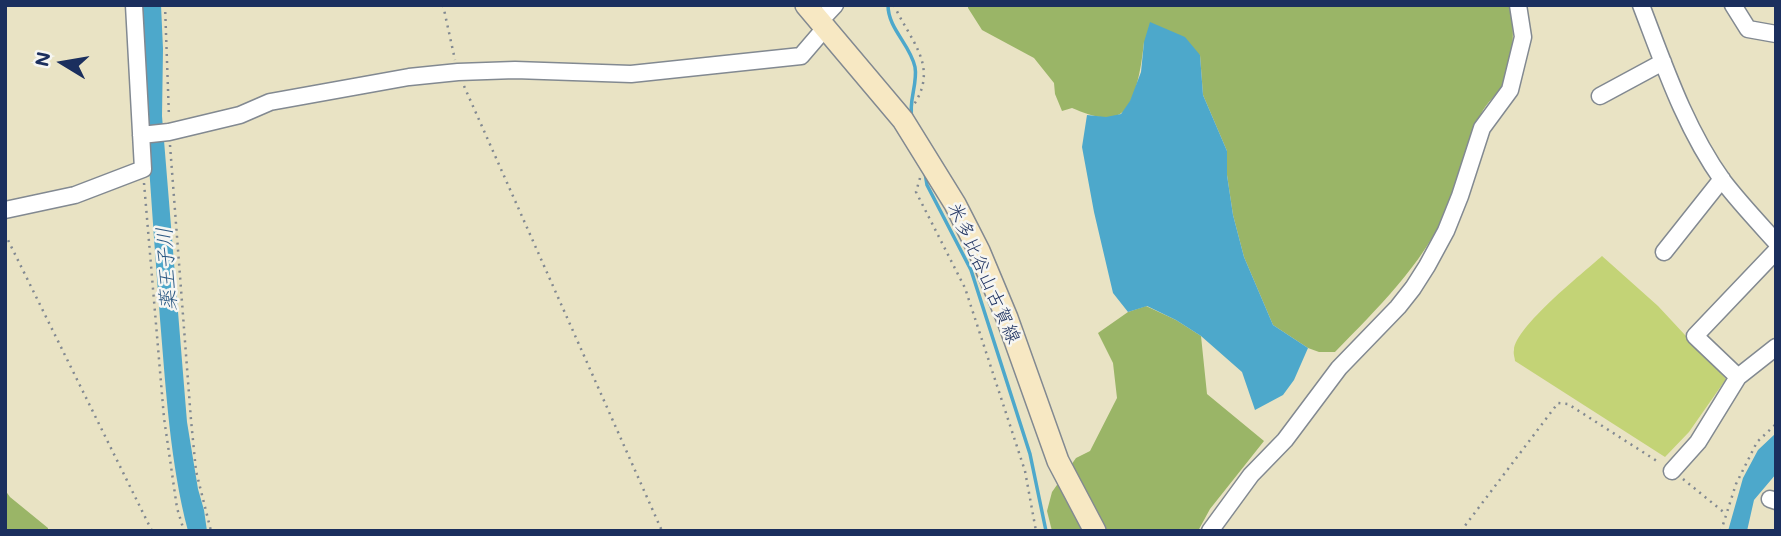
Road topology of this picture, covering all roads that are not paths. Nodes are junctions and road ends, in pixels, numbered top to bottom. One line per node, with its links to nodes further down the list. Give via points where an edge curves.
1 (134, 5): 10 (street)
2 (835, 5): 6 (street)
3 (1518, 5): 20 (street, via 1523,37 1510,90 1482,128 1460,196 1427,266 1398,307 1339,368 1285,440 1251,475)
4 (1641, 5): 8 (street)
5 (1733, 5): 7 (street, via 1748,29)
6 (817, 18): 10 (street, via 801,56 631,74 515,70 409,77 270,102 240,115); 19 (main road, 米多比谷山古賀線, via 903,120 955,204 1007,318 1058,461)
7 (1776, 34)
8 (1663, 62): 9 (street); 11 (street, via 1691,128)
9 (1601, 96)
10 (141, 135): 12 (street, via 143,169 75,195)
11 (1722, 179): 13 (street); 15 (street)
12 (5, 211)
13 (1776, 242)
14 (1776, 251): 17 (street, via 1695,336)
15 (1664, 252)
16 (1776, 347): 17 (street)
17 (1738, 377): 18 (street, via 1698,442)
18 (1672, 471)
19 (1095, 531)
20 (1210, 531)

